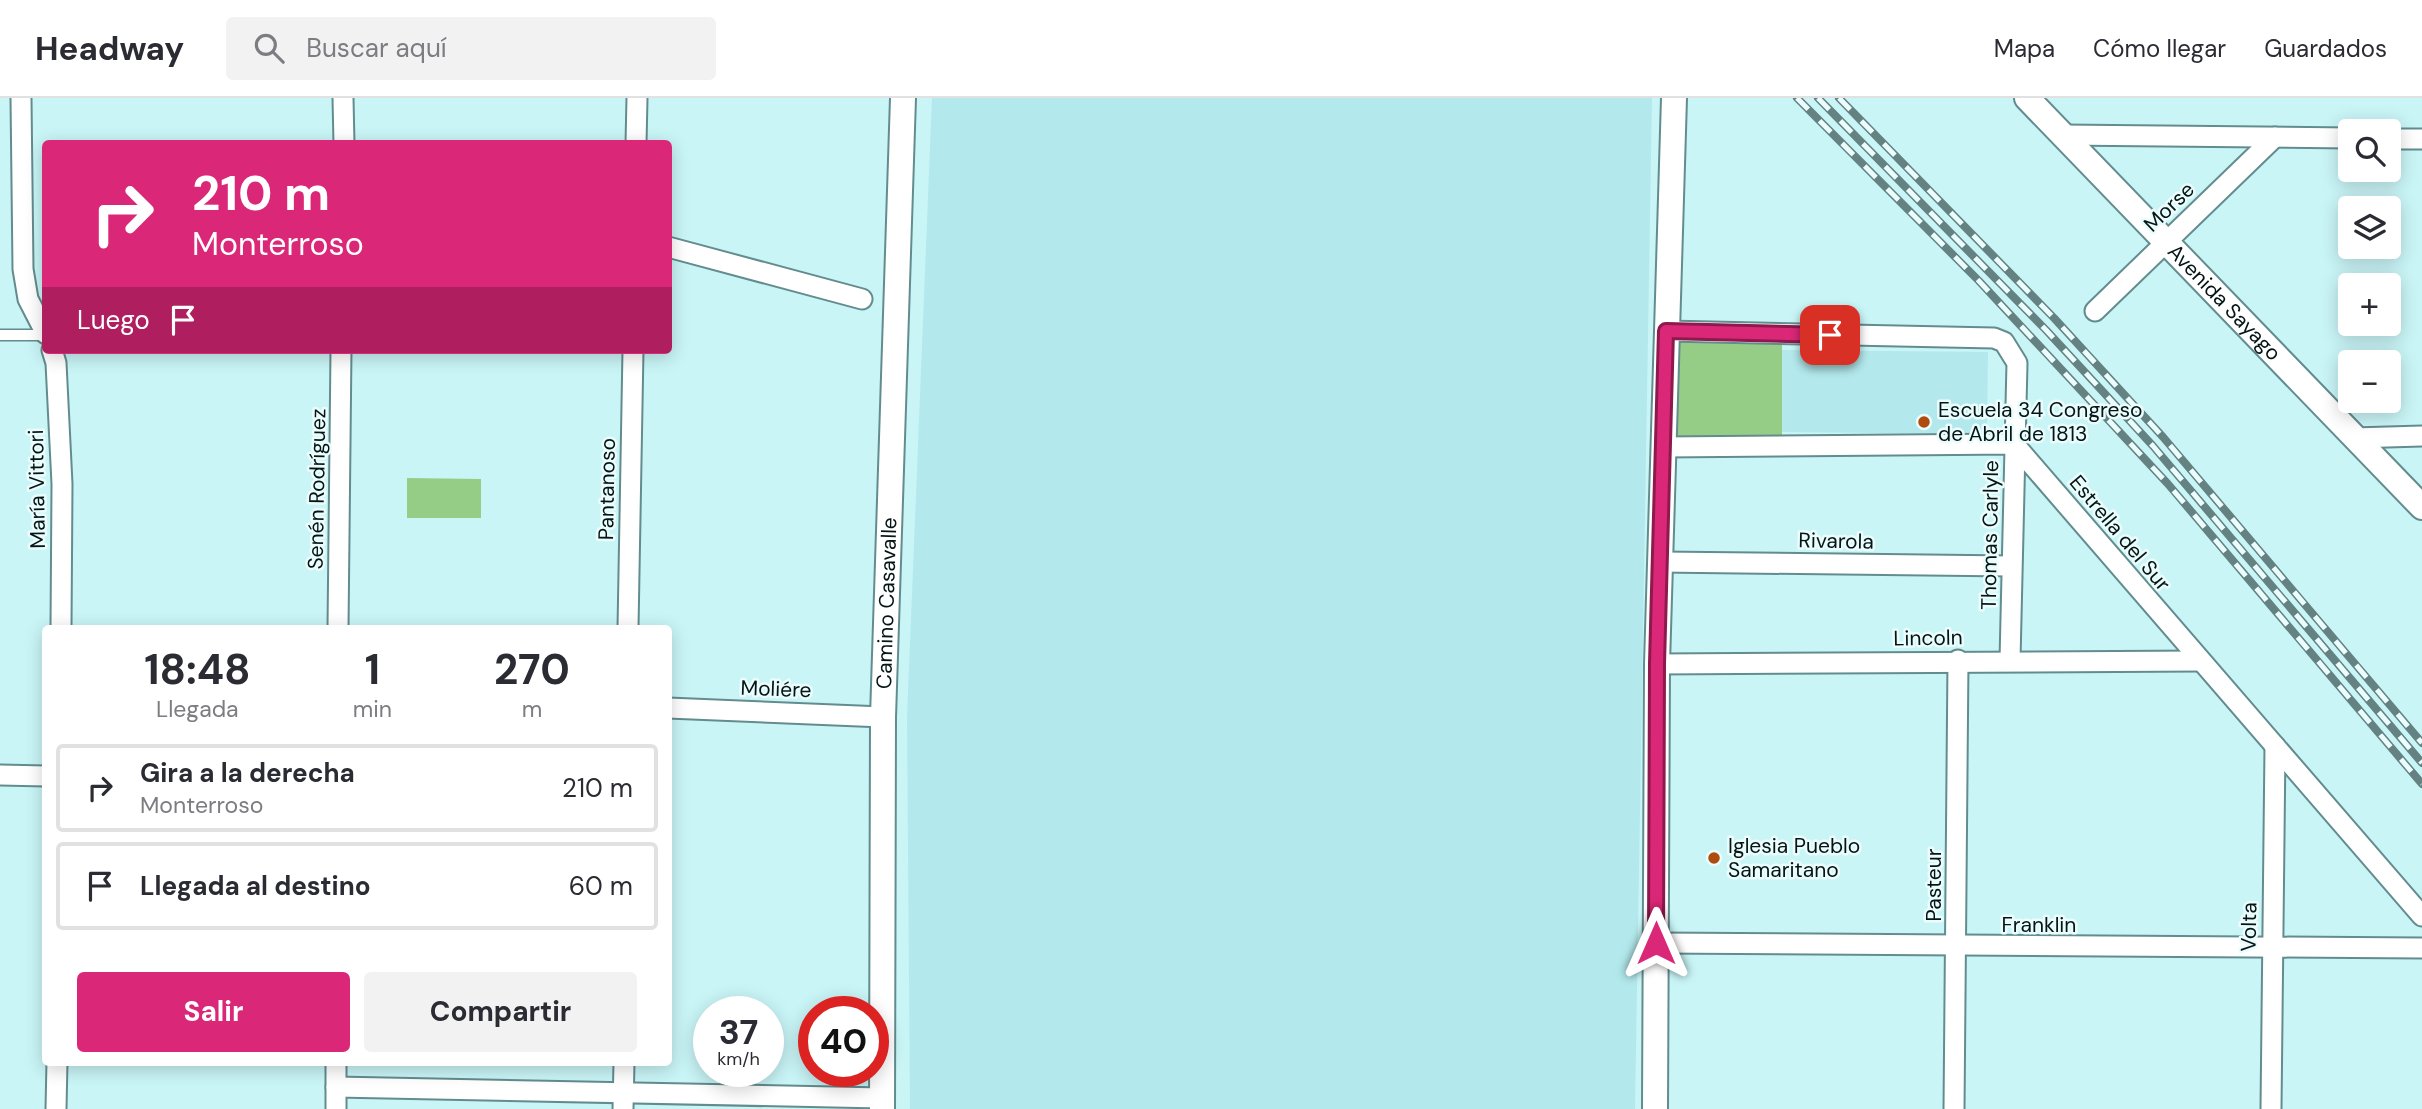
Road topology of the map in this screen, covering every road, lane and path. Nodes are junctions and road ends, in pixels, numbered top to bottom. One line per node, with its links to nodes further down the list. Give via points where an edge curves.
1 (21, 98): 18 (street, via 23,269 28,299)
2 (343, 98): 12 (street)
3 (637, 98): 13 (street)
4 (903, 98): 40 (street, Camino Casavalle)
5 (1674, 98): 19 (street)
6 (2034, 102): 7 (street, Avenida Sayago)
7 (2063, 135): 8 (street); 14 (street, Avenida Sayago)
8 (2275, 137): 9 (street); 14 (street, Morse)
9 (2338, 138)
10 (2401, 139): 11 (street)
11 (2422, 139)
12 (344, 140)
13 (636, 140)
14 (2166, 242): 17 (street, Morse); 26 (street, Avenida Sayago)
15 (672, 248): 16 (street)
16 (863, 299)
17 (2095, 311)
18 (42, 326)
19 (1666, 331): 27 (street, Thomas Carlyle, via 1994,338 2004,342 2017,363); 28 (street)
20 (42, 334): 21 (lane)
21 (0, 335)
22 (54, 354): 32 (street, María Vittori, via 62,484)
23 (341, 354): 33 (street, Senén Rodríguez)
24 (632, 354): 34 (street, Pantanoso)
25 (2422, 436): 26 (street)
26 (2353, 438): 29 (street, Avenida Sayago)
27 (2014, 444): 28 (street); 31 (street, Thomas Carlyle); 37 (street, Estrella del Sur)
28 (1663, 447): 30 (street)
29 (2422, 507)
30 (1659, 562): 31 (street, Rivarola); 38 (street)
31 (2011, 566): 36 (street, Thomas Carlyle)
32 (61, 625)
33 (338, 625)
34 (628, 625)
35 (1958, 660): 36 (street, Lincoln); 38 (street, Lincoln); 46 (street, Pasteur)
36 (2010, 660): 37 (street, Lincoln)
37 (2200, 661): 41 (street, Estrella del Sur)
38 (1657, 664): 45 (street)
39 (672, 708): 40 (street, Moliére)
40 (883, 717): 54 (street, Camino Casavalle)
41 (2275, 746): 44 (street, Estrella del Sur); 48 (street, Volta)
42 (0, 775): 43 (street)
43 (42, 776)
44 (2422, 916)
45 (1656, 943): 46 (street, Franklin); 57 (street)
46 (1957, 947): 48 (street, Franklin); 58 (street, Pasteur)
47 (2422, 948): 48 (street, Franklin)
48 (2271, 949): 59 (street, Volta)
49 (57, 1066): 55 (street)
50 (336, 1066): 52 (street)
51 (624, 1066): 53 (street)
52 (336, 1087): 53 (street); 56 (street)
53 (623, 1101): 54 (street)
54 (882, 1103)
55 (56, 1109)
56 (336, 1109)
57 (1655, 1109)
58 (1954, 1109)
59 (2271, 1109)

